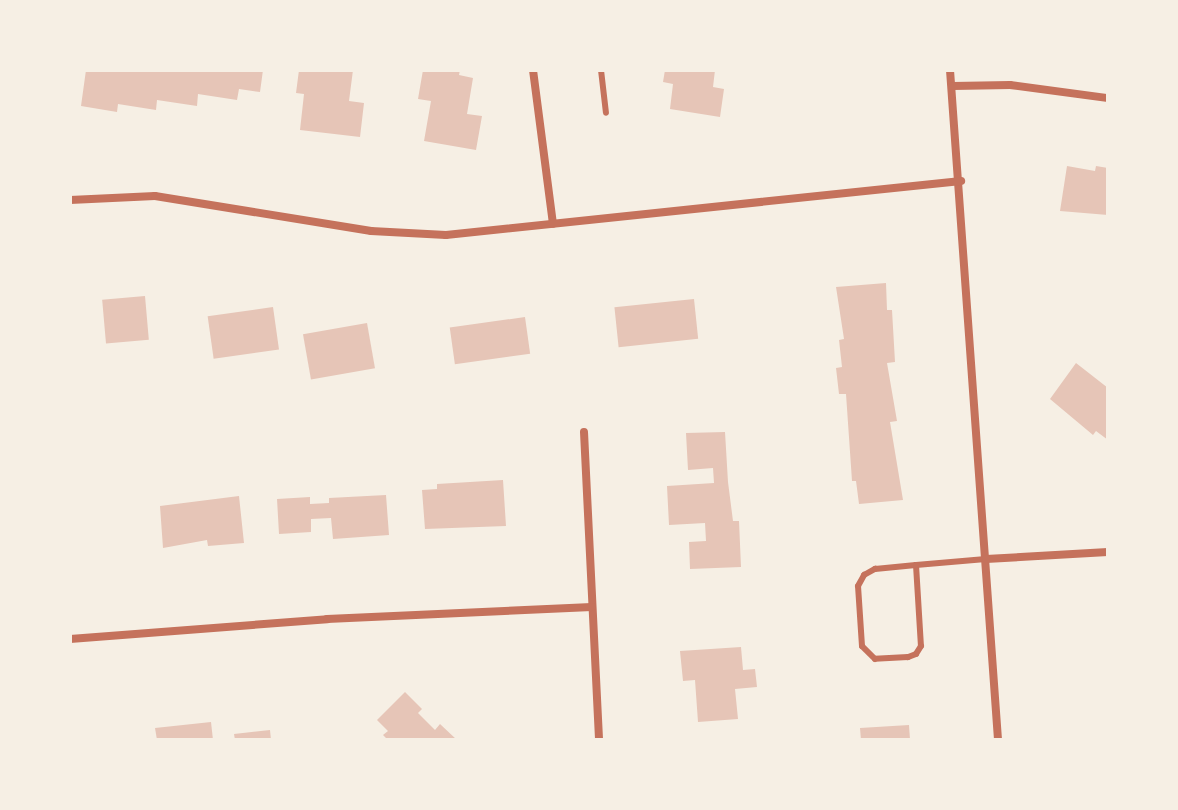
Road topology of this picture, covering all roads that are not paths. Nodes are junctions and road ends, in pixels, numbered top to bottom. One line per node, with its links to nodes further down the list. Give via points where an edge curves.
1 (533, 70): 9 (street)
2 (601, 70): 6 (lane)
3 (950, 70): 4 (street)
4 (953, 86): 5 (street, via 1010,85); 7 (street)
5 (1108, 98)
6 (606, 113)
7 (961, 181): 9 (street); 12 (street)
8 (70, 200): 9 (street, via 186,199 415,235)
9 (553, 224)
10 (584, 432): 14 (street)
11 (1108, 552): 12 (street)
12 (986, 559): 13 (lane); 17 (street)
13 (916, 565): 13 (lane, via 875,569 858,586 862,646 875,659 916,654 921,646)
14 (592, 607): 15 (street, via 327,619); 16 (street)
15 (70, 639)
16 (599, 740)
17 (998, 740)

